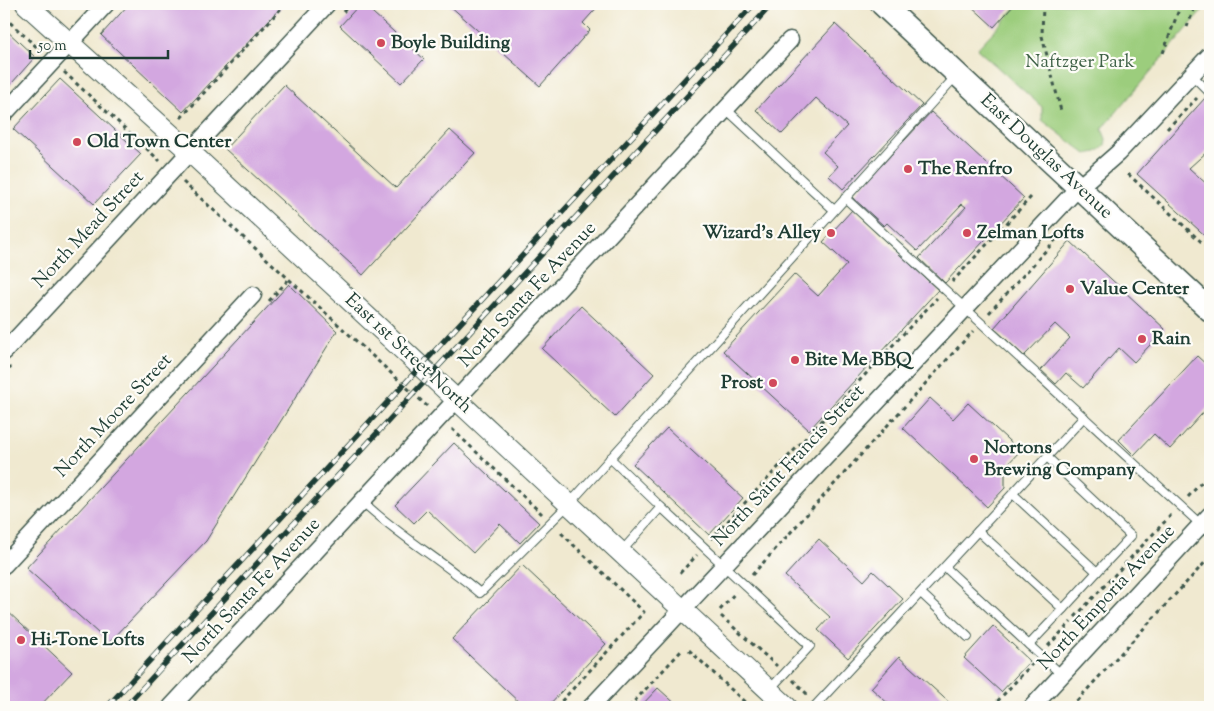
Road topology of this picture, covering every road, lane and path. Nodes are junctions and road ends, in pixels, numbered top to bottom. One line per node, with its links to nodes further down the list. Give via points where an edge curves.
1 (26, 4): 12 (street, East 1st Street North)
2 (106, 4): 12 (street)
3 (285, 4): 22 (path)
4 (327, 4): 23 (street, North Mead Street)
5 (882, 4): 16 (main road, East Douglas Avenue)
6 (1043, 4): 20 (path, via 1042,36)
7 (1180, 4): 13 (path)
8 (1196, 4): 10 (path)
9 (4, 17): 15 (path)
10 (1187, 27)
11 (790, 40): 19 (street, North Santa Fe Avenue)
12 (69, 44): 15 (street); 23 (street, East 1st Street North)
13 (1163, 53)
14 (1210, 55): 17 (street, North Saint Francis Street)
15 (52, 62): 21 (street); 24 (path)
16 (958, 74): 26 (main road, East Douglas Avenue); 28 (lane)
17 (1192, 75): 18 (lane); 26 (street, North Saint Francis Street, via 1118,153)
18 (1210, 93)
19 (726, 109): 29 (lane); 38 (street, North Santa Fe Avenue)
20 (1061, 111)
21 (4, 114)
22 (181, 118)
23 (190, 151): 24 (street, North Mead Street); 38 (street, East 1st Street North)
24 (171, 171): 37 (street, North Mead Street); 40 (path)
25 (1128, 174): 31 (path)
26 (1078, 188): 34 (street, North Saint Francis Street); 35 (main road, East Douglas Avenue)
27 (1031, 197): 32 (path)
28 (845, 198): 29 (lane); 32 (lane)
29 (834, 210): 42 (lane)
30 (1066, 229): 36 (path)
31 (1210, 250)
32 (945, 289): 34 (lane); 52 (path)
33 (253, 295): 54 (street, North Moore Street)
34 (966, 308): 36 (lane); 56 (street, North Saint Francis Street)
35 (1210, 310)
36 (981, 322): 39 (lane); 60 (path)
37 (4, 352)
38 (458, 400): 40 (street, North Santa Fe Avenue); 46 (street, East 1st Street North)
39 (1084, 417): 41 (lane); 47 (lane)
40 (441, 419): 45 (street, North Santa Fe Avenue); 49 (path)
41 (1048, 457): 44 (lane); 58 (lane, via 1131,536)
42 (610, 458): 46 (lane); 48 (lane)
43 (1210, 473): 47 (path)
44 (1013, 494): 51 (lane); 58 (lane)
45 (362, 502): 49 (lane, via 382,521 453,570 480,593); 75 (street, North Santa Fe Avenue)
46 (569, 504): 49 (lane); 53 (street, East 1st Street North)
47 (1180, 505): 50 (lane); 70 (path)
48 (661, 507): 52 (lane); 53 (lane)
49 (550, 522): 76 (path, via 644,612)
50 (1207, 524): 72 (street, North Emporia Avenue)
51 (978, 532): 57 (lane); 64 (lane)
52 (704, 547): 56 (lane); 59 (path)
53 (621, 552): 62 (street, East 1st Street North)
54 (7, 556)
55 (1210, 557): 83 (path)
56 (723, 565): 60 (lane); 62 (street, North Saint Francis Street)
57 (944, 568): 61 (lane); 67 (lane)
58 (1097, 572): 64 (lane)
59 (680, 573)
60 (744, 584): 63 (path); 71 (lane, via 810,646)
61 (921, 593): 66 (lane); 74 (lane)
62 (682, 609): 73 (street, East 1st Street North); 77 (street, North Saint Francis Street)
63 (720, 610)
64 (1063, 610): 67 (lane)
65 (722, 616): 71 (path)
66 (968, 637)
67 (1029, 645): 70 (lane)
68 (683, 648): 78 (path)
69 (689, 650): 79 (path)
70 (1040, 656): 72 (lane); 81 (path)
71 (785, 673): 73 (lane); 74 (path)
72 (1062, 675): 82 (street, North Emporia Avenue)
73 (769, 690): 80 (street, East 1st Street North)
74 (816, 705)
75 (172, 707)
76 (556, 707)
77 (591, 707)
78 (629, 707)
79 (750, 707)
80 (786, 707)
81 (992, 707)
82 (1032, 707)
83 (1071, 707)

